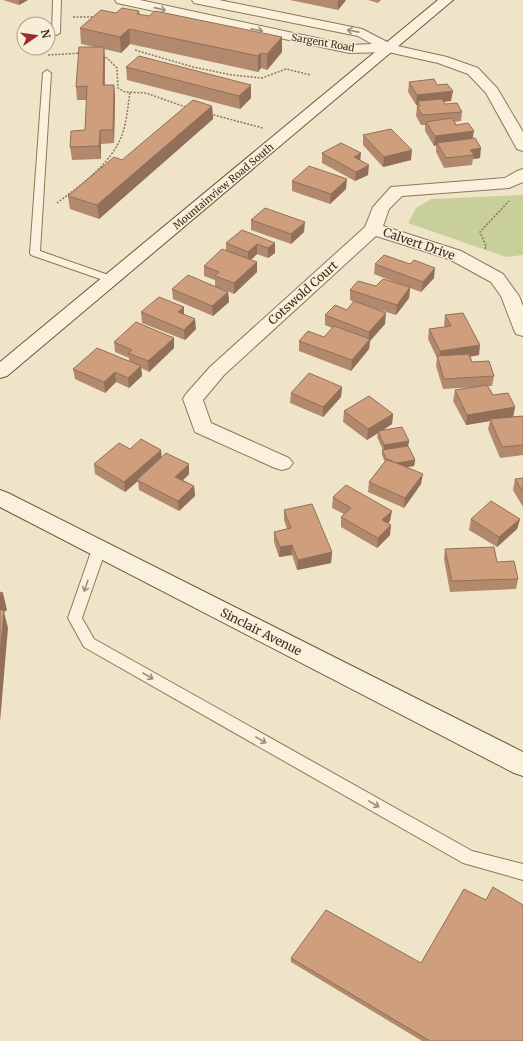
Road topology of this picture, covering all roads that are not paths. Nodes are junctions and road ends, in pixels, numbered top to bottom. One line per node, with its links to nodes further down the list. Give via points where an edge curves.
1 (57, 0): 6 (lane)
2 (122, 0): 7 (street, Sargent Road, one-way to 7)
3 (199, 0): 5 (street, Sargent Road)
4 (446, 0): 8 (street, Mountainview Road South)
5 (234, 8): 7 (street); 8 (street, Sargent Road, one-way to 5, via 362,33)
6 (56, 18)
7 (219, 22): 8 (street, Sargent Road, one-way to 8, via 349,49)
8 (388, 48): 10 (street, via 442,60 473,71 492,91); 13 (street, Mountainview Road South)
9 (48, 73): 13 (lane, via 35,253)
10 (523, 146)
11 (523, 174): 12 (street, Cotswold Court, via 509,183 397,191 381,207)
12 (373, 229): 14 (street, Calvert Drive, via 455,255 497,278 510,296); 16 (street, Cotswold Court, via 217,371 193,399 202,427)
13 (110, 279): 15 (street, Mountainview Road South)
14 (523, 330)
15 (0, 372)
16 (282, 463)
17 (0, 498): 18 (street, Sinclair Avenue)
18 (100, 549): 19 (street, Sinclair Avenue); 20 (lane, one-way to 20, via 75,618 89,643 469,858)
19 (523, 765)
20 (523, 872)

